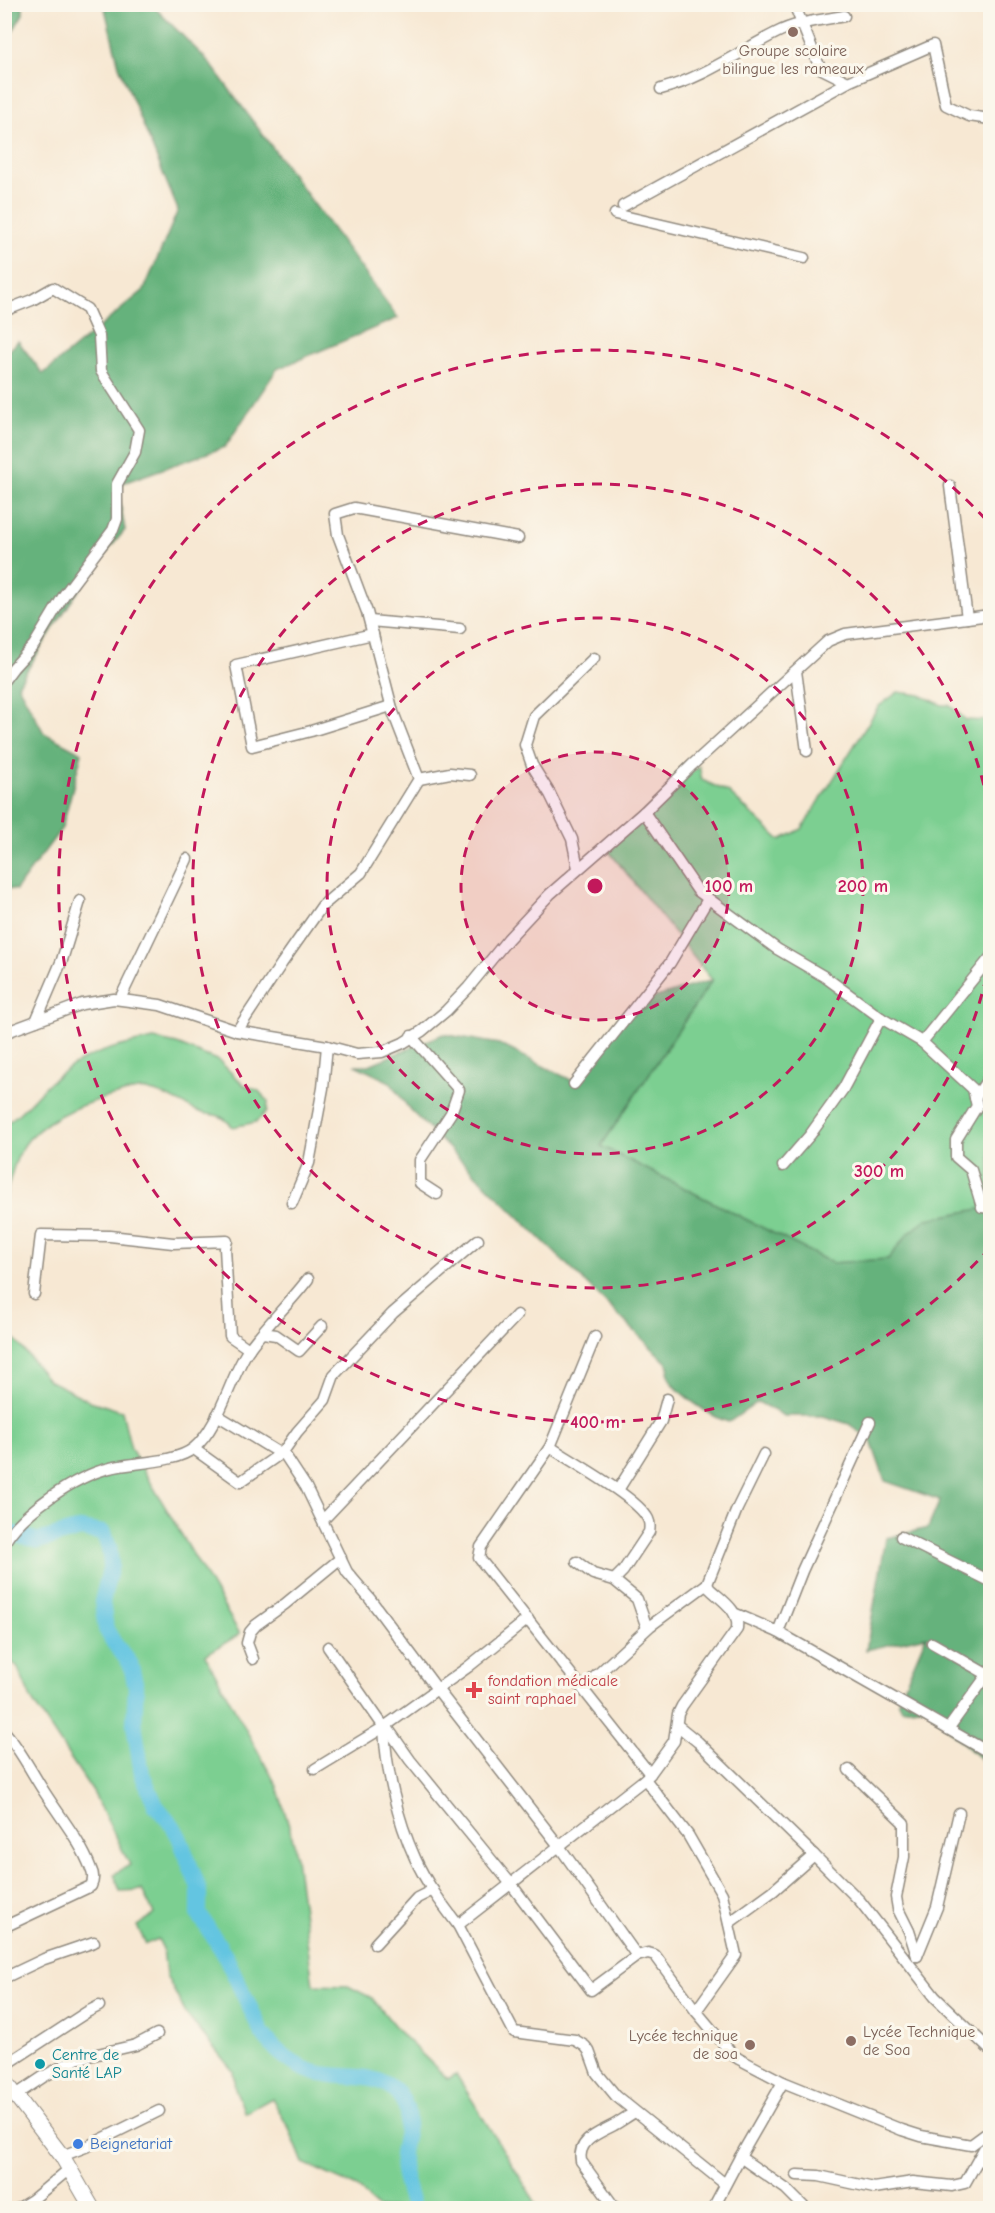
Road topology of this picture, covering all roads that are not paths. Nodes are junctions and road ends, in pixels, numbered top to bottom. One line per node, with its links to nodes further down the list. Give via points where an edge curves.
1 (794, 4): 3 (street)
2 (844, 16): 3 (street)
3 (802, 23): 4 (street, via 820,68); 5 (street, via 777,32 683,83)
4 (848, 82): 6 (street, via 933,45 946,105 969,116); 7 (street, via 619,210)
5 (661, 89)
6 (990, 119)
7 (804, 258)
8 (4, 311): 18 (street, via 52,288 87,309 99,336 101,371 139,430 135,452 117,484 117,519 113,530 64,595 34,645)
9 (950, 486): 12 (street)
10 (518, 538): 13 (street, via 354,508 335,514 338,535)
11 (990, 615): 12 (street)
12 (967, 618): 17 (street, via 845,634 828,641)
13 (370, 621): 14 (street); 15 (street)
14 (460, 629)
15 (373, 634): 19 (street); 19 (street, via 236,665 252,746)
16 (594, 658): 25 (street, via 534,716 525,745 572,839)
17 (796, 671): 20 (street); 23 (street)
18 (4, 680)
19 (392, 706): 22 (street)
20 (807, 751)
21 (470, 775): 22 (street, via 450,773)
22 (419, 779): 32 (street, via 361,873 322,906)
23 (644, 812): 25 (street); 26 (street, via 698,891)
24 (187, 860): 29 (street)
25 (578, 868): 34 (street, via 453,1003)
26 (708, 899): 30 (street); 38 (street, via 670,963)
27 (80, 901): 31 (street, via 62,960)
28 (990, 958): 35 (street)
29 (120, 999): 31 (street, via 96,1000); 32 (street, via 160,1005)
30 (881, 1018): 35 (street); 40 (street, via 843,1089)
31 (36, 1021): 33 (street)
32 (237, 1031): 36 (street)
33 (4, 1033)
34 (411, 1036): 36 (street, via 382,1052 357,1054); 41 (street, via 459,1090 451,1113 420,1160 420,1183)
35 (922, 1042): 39 (street, via 973,1089)
36 (327, 1046): 42 (street, via 309,1163)
37 (990, 1076): 39 (street)
38 (574, 1084)
39 (975, 1098): 43 (street, via 977,1106 956,1140 956,1158 971,1170 982,1207)
40 (783, 1166)
41 (436, 1194)
42 (292, 1203)
43 (990, 1208)
44 (478, 1240): 57 (street, via 393,1313 334,1375 325,1400)
45 (308, 1279): 49 (street)
46 (34, 1294): 51 (street, via 41,1235 110,1236 173,1243 226,1241 230,1336)
47 (517, 1315): 60 (street)
48 (322, 1326): 49 (street, via 299,1351 276,1335)
49 (263, 1334): 51 (street)
50 (594, 1337): 55 (street)
51 (249, 1349): 53 (street)
52 (667, 1399): 59 (street, via 661,1421)
53 (217, 1415): 56 (street); 57 (street)
54 (870, 1422): 71 (street)
55 (550, 1447): 59 (street); 69 (street, via 479,1552 479,1558)
56 (194, 1449): 57 (street, via 240,1482); 62 (street, via 88,1475 17,1524)
57 (283, 1452): 60 (street)
58 (764, 1454): 67 (street)
59 (618, 1490): 65 (street, via 647,1516 650,1525)
60 (323, 1520): 63 (street)
61 (901, 1537): 66 (street)
62 (4, 1543)
63 (341, 1558): 74 (street, via 256,1625 247,1643); 77 (street, via 347,1572)
64 (577, 1562): 65 (street, via 592,1574)
65 (614, 1580): 70 (street, via 637,1599)
66 (990, 1581)
67 (707, 1584): 68 (street); 70 (street)
68 (736, 1614): 71 (street); 78 (street, via 737,1629 682,1706)
69 (528, 1619): 76 (street); 77 (street)
70 (648, 1628): 76 (street)
71 (778, 1632): 80 (street)
72 (933, 1643): 75 (street)
73 (328, 1647): 79 (street)
74 (253, 1659)
75 (990, 1674): 80 (street)
76 (583, 1688): 85 (street)
77 (437, 1689): 79 (street); 87 (street)
78 (677, 1725): 85 (street, via 674,1741); 88 (street)
79 (385, 1727): 83 (street); 89 (street); 90 (street, via 398,1806 416,1860)
80 (948, 1729): 82 (street)
81 (4, 1731): 93 (street, via 66,1824 94,1879 91,1886)
82 (990, 1752)
83 (315, 1769)
84 (849, 1770): 97 (street, via 904,1823 904,1857 896,1897)
85 (647, 1776): 87 (street); 91 (street, via 722,1894)
86 (959, 1813): 97 (street, via 937,1907)
87 (559, 1846): 89 (street); 96 (street)
88 (814, 1855): 91 (street); 98 (street, via 860,1901)
89 (511, 1884): 92 (street); 96 (street, via 592,1990)
90 (433, 1890): 92 (street); 95 (street, via 417,1898)
91 (729, 1923): 101 (street, via 736,1955)
92 (458, 1925): 109 (street, via 514,2032 575,2040 585,2046 602,2080)
93 (4, 1927)
94 (94, 1942): 99 (street)
95 (375, 1944)
96 (637, 1956): 101 (street, via 655,1955)
97 (917, 1956): 98 (street)
98 (912, 1968): 103 (street, via 935,1997)
99 (4, 1978)
100 (99, 2006): 104 (street)
101 (696, 2011): 106 (street, via 733,2055)
102 (157, 2034): 107 (street, via 136,2045 76,2059)
103 (990, 2050)
104 (4, 2066)
105 (4, 2080): 107 (main road)
106 (783, 2082): 111 (street, via 902,2130); 112 (street)
107 (16, 2095): 113 (main road)
108 (159, 2112): 113 (street, via 88,2146)
109 (635, 2112): 115 (street); 118 (street, via 590,2138 580,2155)
110 (990, 2131): 111 (street)
111 (984, 2147): 114 (street, via 965,2183 952,2186 913,2182 874,2188)
112 (740, 2157): 115 (street); 120 (street, via 786,2189)
113 (65, 2163): 116 (street, via 32,2200); 117 (main road)
114 (797, 2175)
115 (725, 2184): 119 (street)
116 (19, 2208)
117 (92, 2208)
118 (615, 2208)
119 (713, 2208)
120 (805, 2208)

